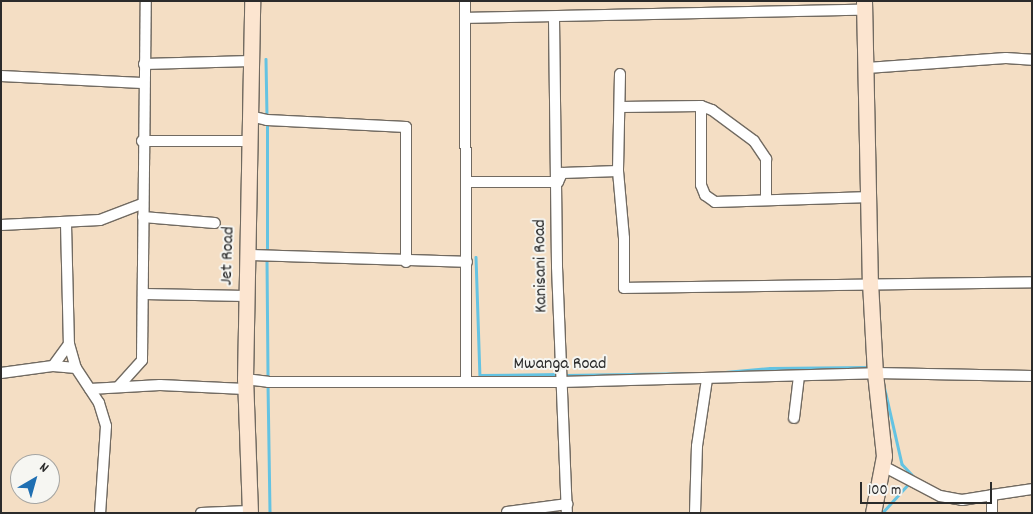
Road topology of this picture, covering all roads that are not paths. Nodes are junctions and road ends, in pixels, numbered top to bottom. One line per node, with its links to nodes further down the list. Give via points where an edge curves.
1 (146, 1): 9 (street)
2 (252, 1): 8 (street, Jet Road)
3 (465, 1): 5 (street)
4 (864, 6): 6 (street); 10 (street)
5 (466, 18): 6 (street); 20 (street)
6 (554, 18): 21 (street, Kanisani Road)
7 (1032, 60): 10 (street, via 1006,58)
8 (251, 62): 9 (street); 16 (street, Jet Road)
9 (144, 64): 13 (street)
10 (867, 68): 22 (street)
11 (620, 74): 15 (street)
12 (1, 76): 13 (street)
13 (142, 83): 17 (street)
14 (701, 106): 15 (street); 23 (street, via 732,123 754,141 766,159); 23 (street, via 700,185 705,195 715,202)
15 (620, 107): 19 (street)
16 (250, 116): 18 (street, Jet Road); 30 (street, via 267,120 406,127)
17 (142, 141): 18 (street); 24 (street)
18 (250, 141): 29 (street, Jet Road)
19 (618, 171): 21 (street, via 562,172); 32 (street, via 624,238 624,288)
20 (467, 182): 21 (street); 31 (street)
21 (558, 182): 45 (street, Kanisani Road)
22 (871, 197): 23 (street); 32 (street)
23 (766, 200)
24 (142, 204): 25 (street); 28 (street, via 100,220)
25 (143, 217): 26 (street); 34 (street)
26 (216, 223)
27 (1, 224): 28 (street)
28 (66, 224): 36 (street)
29 (248, 255): 30 (street); 35 (street, Jet Road)
30 (406, 262): 31 (street)
31 (467, 262): 44 (street)
32 (870, 282): 33 (street); 40 (street)
33 (1032, 282)
34 (144, 294): 35 (street); 47 (street, via 142,360)
35 (246, 296): 46 (street, Jet Road)
36 (70, 344): 37 (street); 38 (street)
37 (53, 366): 38 (street); 39 (street)
38 (76, 368): 48 (street)
39 (1, 373)
40 (875, 373): 41 (street, Mwanga Road); 42 (street, Mwanga Road); 50 (street)
41 (799, 376): 43 (street, Mwanga Road); 49 (street)
42 (1032, 376)
43 (707, 379): 45 (street, Mwanga Road); 58 (street, via 697,446)
44 (466, 380): 45 (street, Mwanga Road); 46 (street, Mwanga Road)
45 (561, 382): 53 (street, Kanisani Road)
46 (245, 384): 47 (street, Mwanga Road); 54 (street, Jet Road)
47 (118, 387): 48 (street, Mwanga Road)
48 (90, 389): 56 (street, via 99,403 106,426)
49 (794, 418)
50 (884, 466): 52 (street, via 940,496 962,500); 59 (street)
51 (1032, 489): 52 (street)
52 (992, 496): 60 (street)
53 (567, 508): 55 (street)
54 (250, 512): 57 (street)
55 (507, 512)
56 (100, 513)
57 (201, 513)
58 (694, 513)
59 (873, 513)
60 (992, 513)

